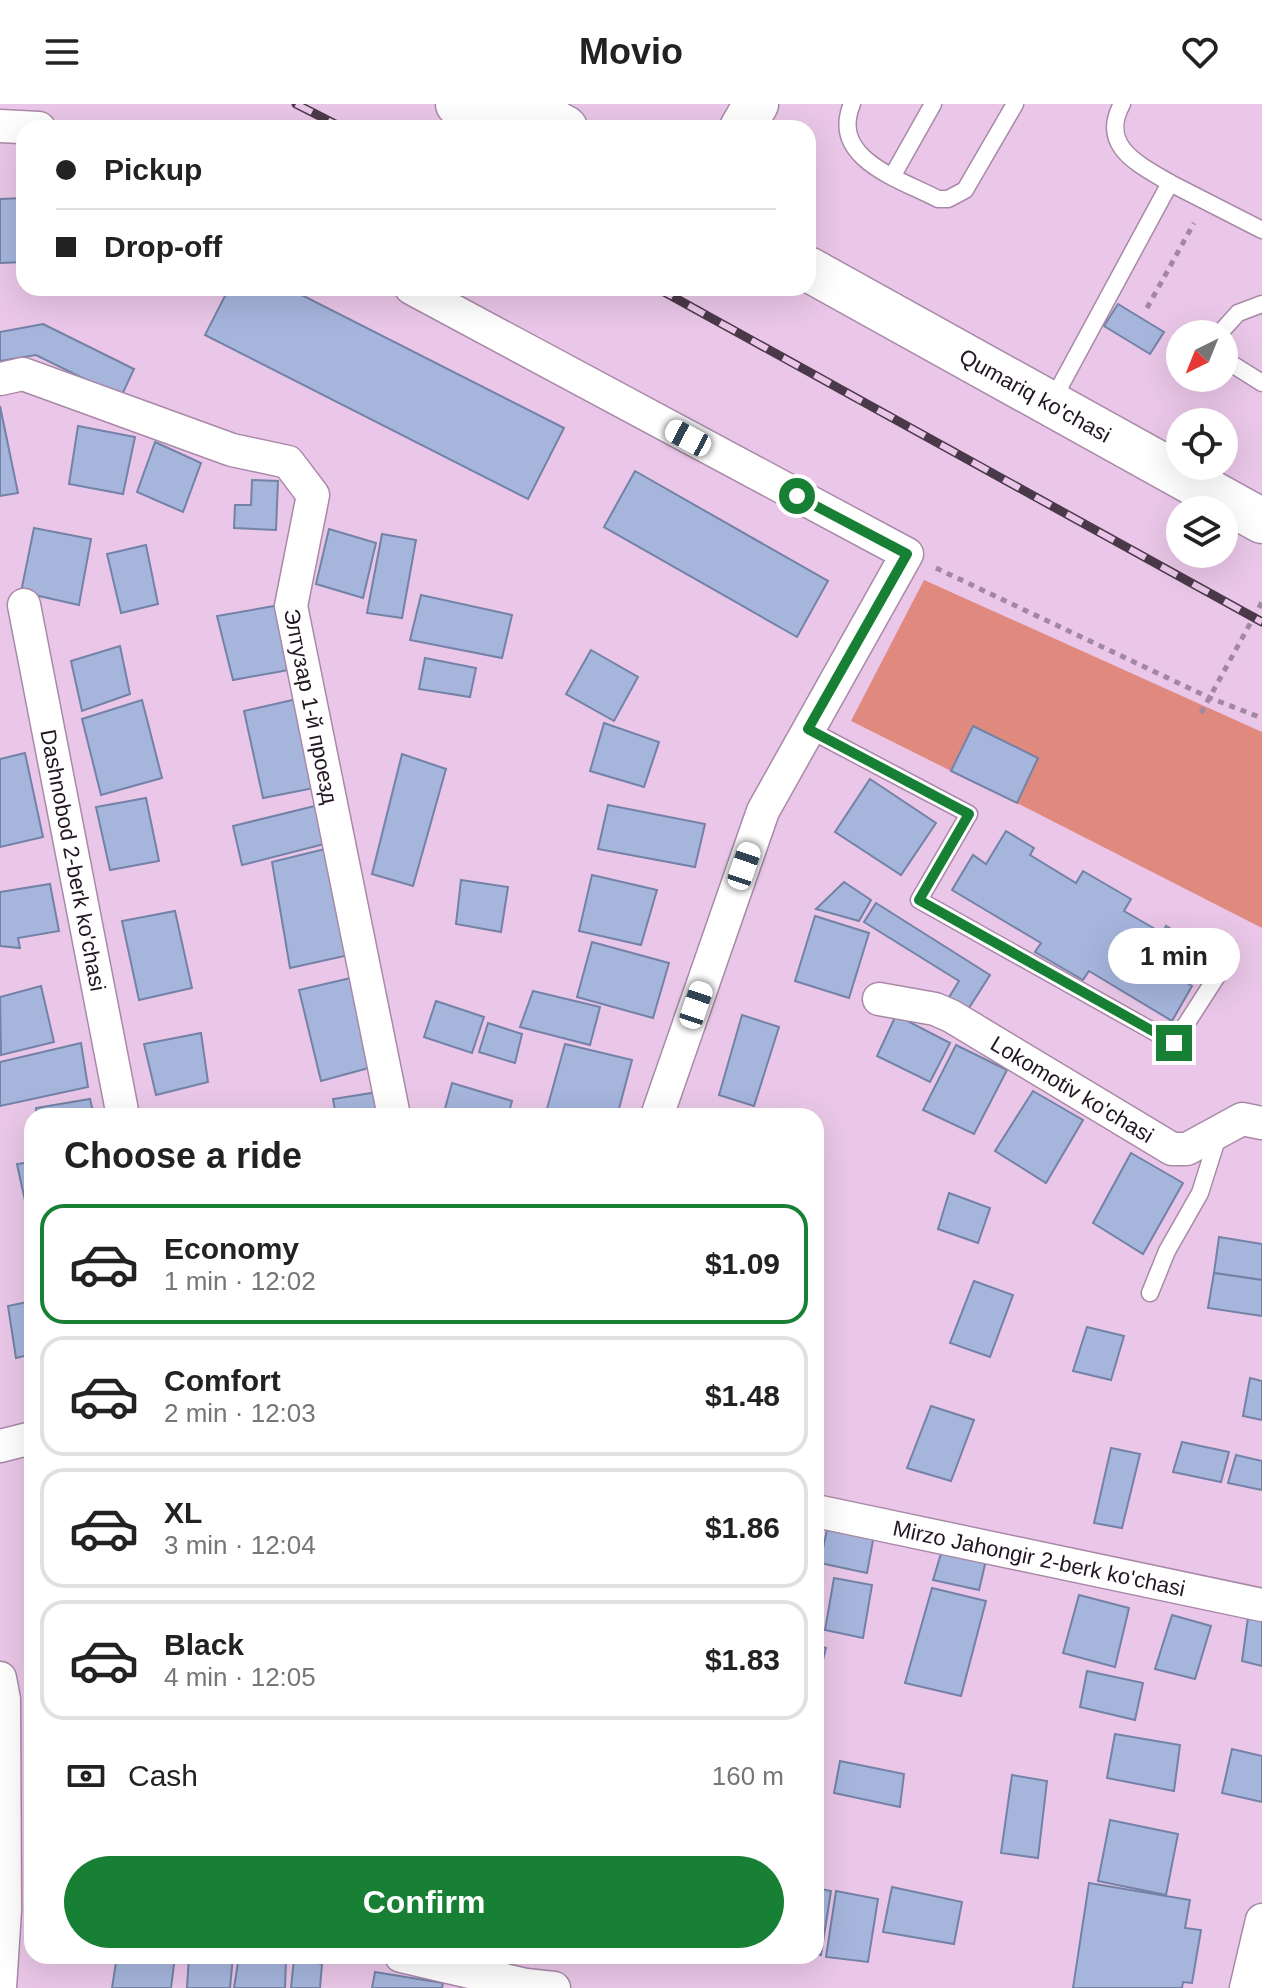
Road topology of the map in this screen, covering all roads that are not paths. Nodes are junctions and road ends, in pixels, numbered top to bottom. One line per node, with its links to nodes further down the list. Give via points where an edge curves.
1 (458, 104): 7 (main road)
2 (522, 104): 8 (main road)
3 (852, 104): 9 (lane, via 847,132 856,154)
4 (933, 104): 9 (lane)
5 (1015, 104): 9 (lane, via 958,196 938,199)
6 (1122, 104): 10 (lane, via 1113,126 1119,147)
7 (487, 120)
8 (551, 120)
9 (893, 175)
10 (1170, 183): 11 (lane); 20 (lane)
11 (1262, 230)
12 (816, 273): 20 (main road, Qumariq ko'chasi)
13 (426, 296): 24 (street, via 907,554)
14 (808, 296): 21 (main road, Qumariq ko'chasi)
15 (1262, 304): 16 (lane, via 1246,307)
16 (1232, 320)
17 (1238, 368): 19 (lane)
18 (0, 379): 28 (street, Элтузар 1-й проезд, via 23,374 232,450 288,462 313,495 291,606)
19 (1262, 383)
20 (1050, 404): 22 (main road, Qumariq ko'chasi)
21 (1166, 499)
22 (1254, 528)
23 (24, 605): 27 (street, Dashnobod 2-berk ko'chasi)
24 (808, 729): 25 (lane, via 969,814 919,900 1174,1043); 29 (street, via 763,811)
25 (1226, 962)
26 (879, 999): 31 (street, Lokomotiv ko'chasi, via 951,1016 1172,1149 1187,1149)
27 (121, 1108)
28 (392, 1108)
29 (660, 1108)
30 (1262, 1123): 31 (street, Lokomotiv ko'chasi, via 1242,1119)
31 (1220, 1132): 32 (lane, via 1200,1193)
32 (1150, 1293)
33 (24, 1440): 34 (street)
34 (0, 1446)
35 (824, 1513): 36 (street, Mirzo Jahongir 2-berk ko'chasi)
36 (1262, 1605)
37 (0, 1678): 38 (street)
38 (12, 1911): 42 (street)
39 (1262, 1920): 43 (street)
40 (436, 1964): 41 (street)
41 (535, 1987)
42 (0, 1988)
43 (1246, 1988)

